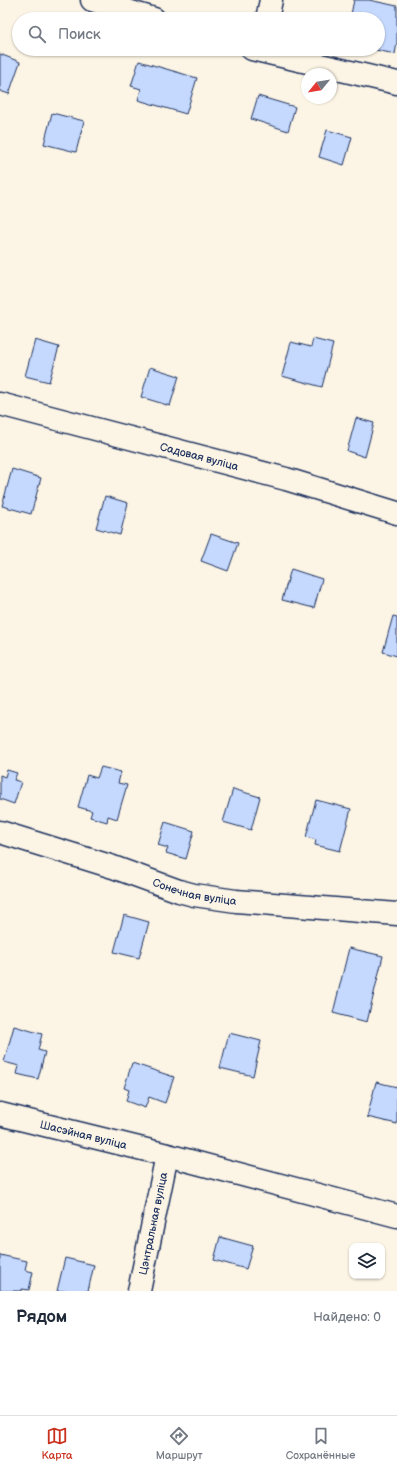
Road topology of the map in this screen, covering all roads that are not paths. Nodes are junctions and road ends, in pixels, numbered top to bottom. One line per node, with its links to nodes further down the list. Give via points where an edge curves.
1 (92, 0): 3 (street)
2 (272, 0): 4 (street)
3 (131, 12)
4 (269, 12)
5 (282, 56): 6 (street)
6 (397, 83)
7 (0, 404): 8 (street, Садовая вуліца, via 286,479)
8 (397, 513)
9 (0, 832): 10 (street, Сонечная вуліца, via 194,895 236,902)
10 (397, 914)
11 (0, 1114): 12 (street, Шасэйная вуліца)
12 (167, 1155): 13 (street, Шасэйная вуліца); 14 (street, Цэнтральная вуліца)
13 (397, 1216)
14 (139, 1291)

